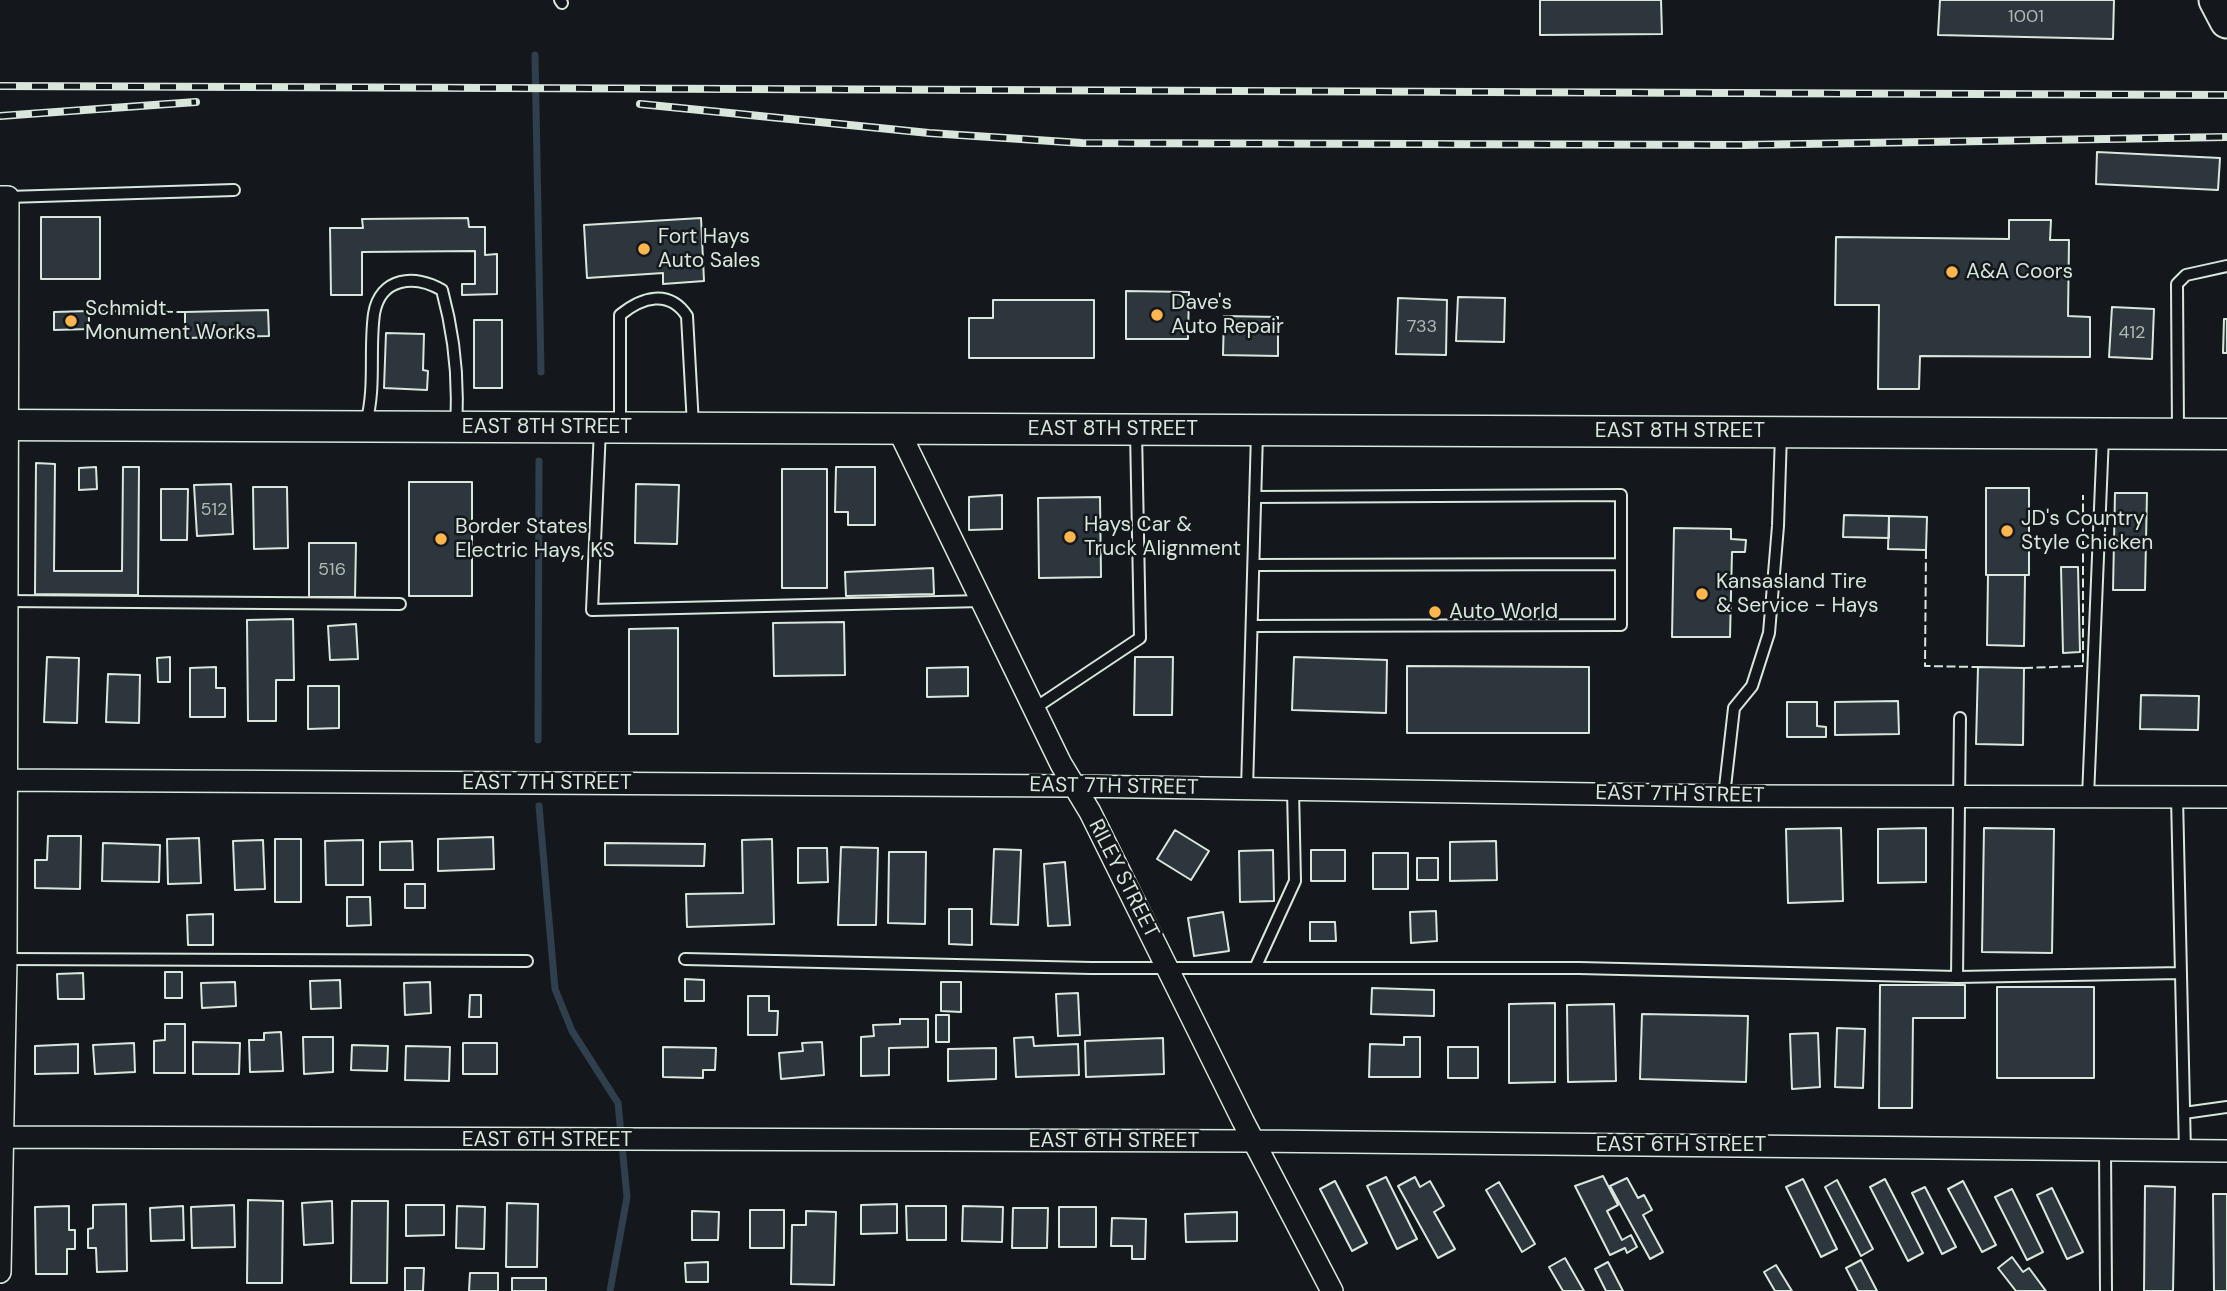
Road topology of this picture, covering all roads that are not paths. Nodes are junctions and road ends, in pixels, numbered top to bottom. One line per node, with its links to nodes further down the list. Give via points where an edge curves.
1 (2216, 0): 2 (main road)
2 (2227, 21)
3 (234, 190): 4 (lane)
4 (4, 197): 6 (street)
5 (2227, 266): 17 (lane, via 2186,275 2177,284)
6 (3, 299): 7 (street)
7 (3, 425): 8 (main road, EAST 8TH STREET); 22 (street)
8 (365, 425): 9 (main road, EAST 8TH STREET); 9 (lane, via 372,402 374,312 396,282 425,279 442,290 447,310 457,367)
9 (456, 426): 11 (main road, EAST 8TH STREET)
10 (693, 427): 11 (main road, EAST 8TH STREET); 11 (lane, via 687,316 679,304 656,296 633,304 620,315); 12 (main road, EAST 8TH STREET)
11 (610, 428): 23 (lane, via 592,610)
12 (898, 429): 13 (main road, EAST 8TH STREET); 23 (street, RILEY STREET)
13 (1136, 429): 14 (main road, EAST 8TH STREET); 26 (lane, via 1140,638)
14 (1257, 430): 15 (main road, EAST 8TH STREET); 19 (lane)
15 (1781, 432): 16 (main road, EAST 8TH STREET); 32 (lane, via 1779,526 1769,633 1752,686 1734,708)
16 (2103, 432): 17 (main road, EAST 8TH STREET); 34 (lane)
17 (2178, 434): 18 (main road, EAST 8TH STREET)
18 (2227, 434)
19 (1255, 496): 20 (lane, via 1621,495); 21 (lane)
20 (1621, 564): 21 (lane); 25 (lane, via 1621,625)
21 (1254, 565): 25 (lane)
22 (3, 601): 24 (lane); 28 (street)
23 (982, 601): 26 (street, RILEY STREET)
24 (400, 604)
25 (1252, 626): 30 (lane)
26 (1035, 708): 29 (street, RILEY STREET)
27 (1960, 718): 33 (lane)
28 (3, 780): 29 (street, EAST 7TH STREET); 38 (street)
29 (1074, 786): 30 (street, EAST 7TH STREET); 40 (street, RILEY STREET)
30 (1247, 789): 31 (street, EAST 7TH STREET)
31 (1293, 790): 32 (street, EAST 7TH STREET); 41 (lane, via 1295,881)
32 (1724, 796): 33 (street, EAST 7TH STREET)
33 (1957, 797): 34 (street, EAST 7TH STREET); 43 (lane)
34 (2088, 797): 35 (street, EAST 7TH STREET)
35 (2177, 797): 36 (street, EAST 7TH STREET); 42 (lane)
36 (2227, 797)
37 (685, 958): 40 (lane)
38 (3, 959): 39 (lane); 46 (street)
39 (527, 961)
40 (1167, 966): 41 (lane); 47 (street, RILEY STREET)
41 (1256, 966): 43 (lane)
42 (2181, 973): 43 (lane); 45 (lane)
43 (1957, 976)
44 (2227, 1107): 45 (lane)
45 (2185, 1113): 50 (lane)
46 (2, 1137): 47 (street, EAST 6TH STREET); 51 (street)
47 (1253, 1141): 48 (street, EAST 6TH STREET); 52 (street, RILEY STREET)
48 (2105, 1149): 50 (street, EAST 6TH STREET); 53 (lane)
49 (2227, 1151): 50 (street, EAST 6TH STREET)
50 (2185, 1152)
51 (0, 1272)
52 (1332, 1291)
53 (2105, 1291)

